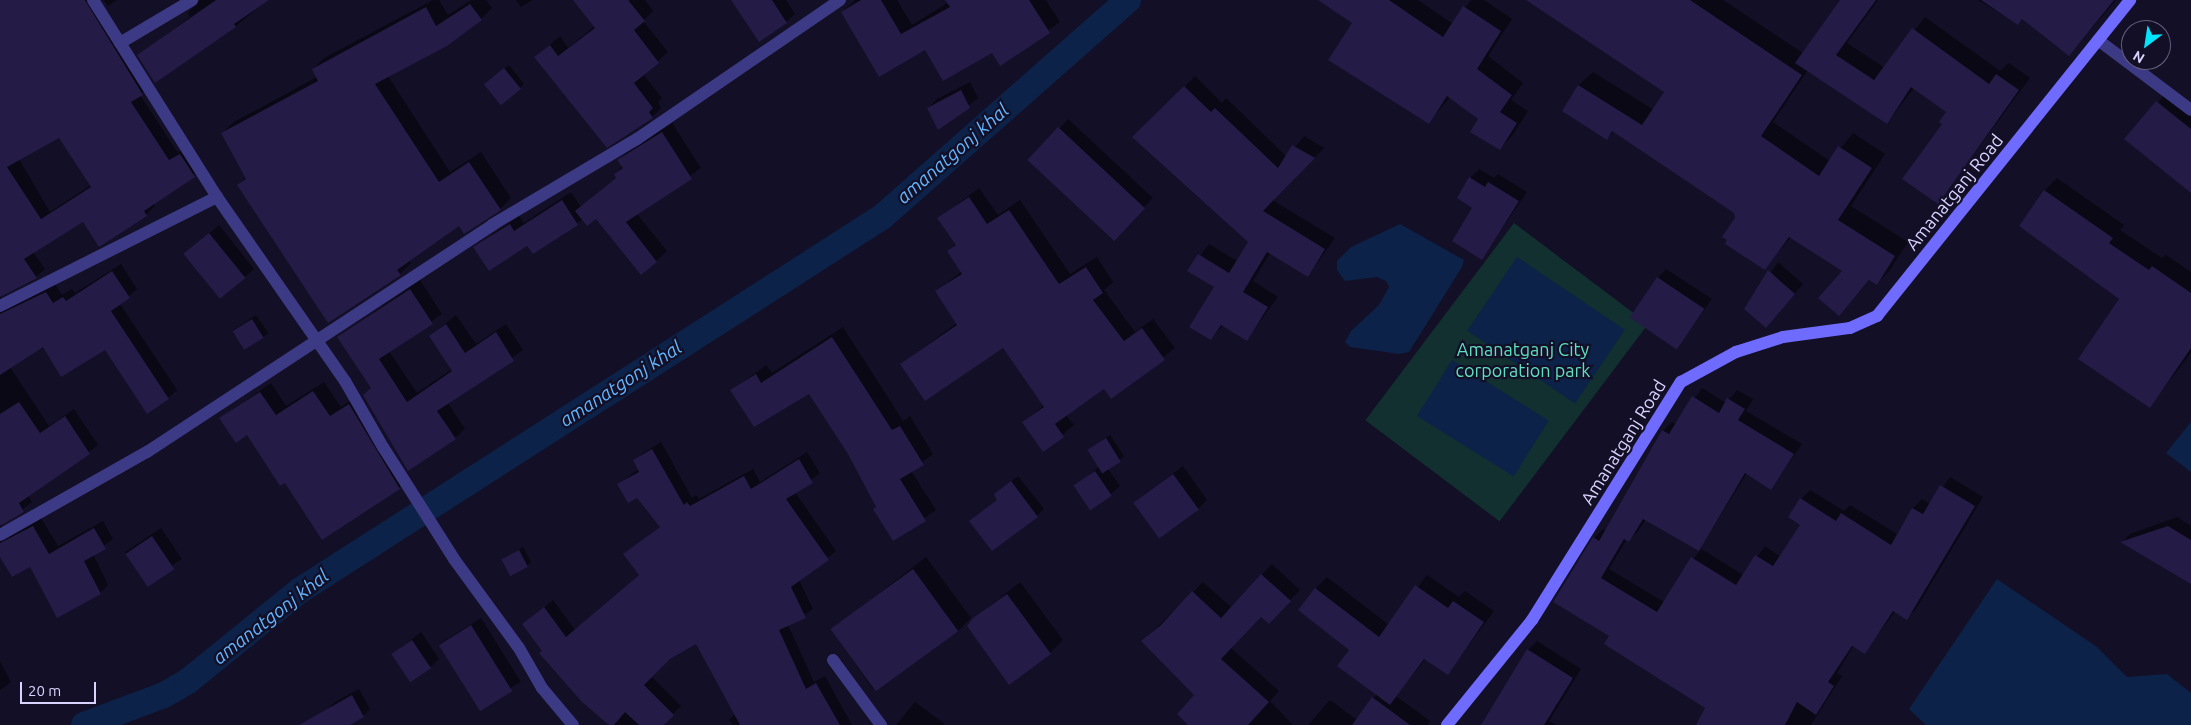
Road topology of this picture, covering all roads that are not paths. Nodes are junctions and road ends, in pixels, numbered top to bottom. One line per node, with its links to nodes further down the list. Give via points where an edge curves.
1 (93, 0): 6 (street)
2 (192, 0): 6 (street)
3 (840, 0): 10 (street, via 637,139 492,225)
4 (2130, 0): 5 (main road, Amanatganj Road)
5 (2098, 40): 7 (street); 15 (main road, Amanatganj Road, via 1877,316 1850,328 1783,337 1736,352 1681,382 1532,620)
6 (120, 43): 8 (street)
7 (2191, 110)
8 (217, 197): 9 (street); 10 (street)
9 (0, 306)
10 (318, 338): 11 (street, via 147,452); 13 (street, via 454,559 519,648 542,688)
11 (0, 535)
12 (833, 660): 14 (street)
13 (572, 725)
14 (881, 725)
15 (1447, 725)

